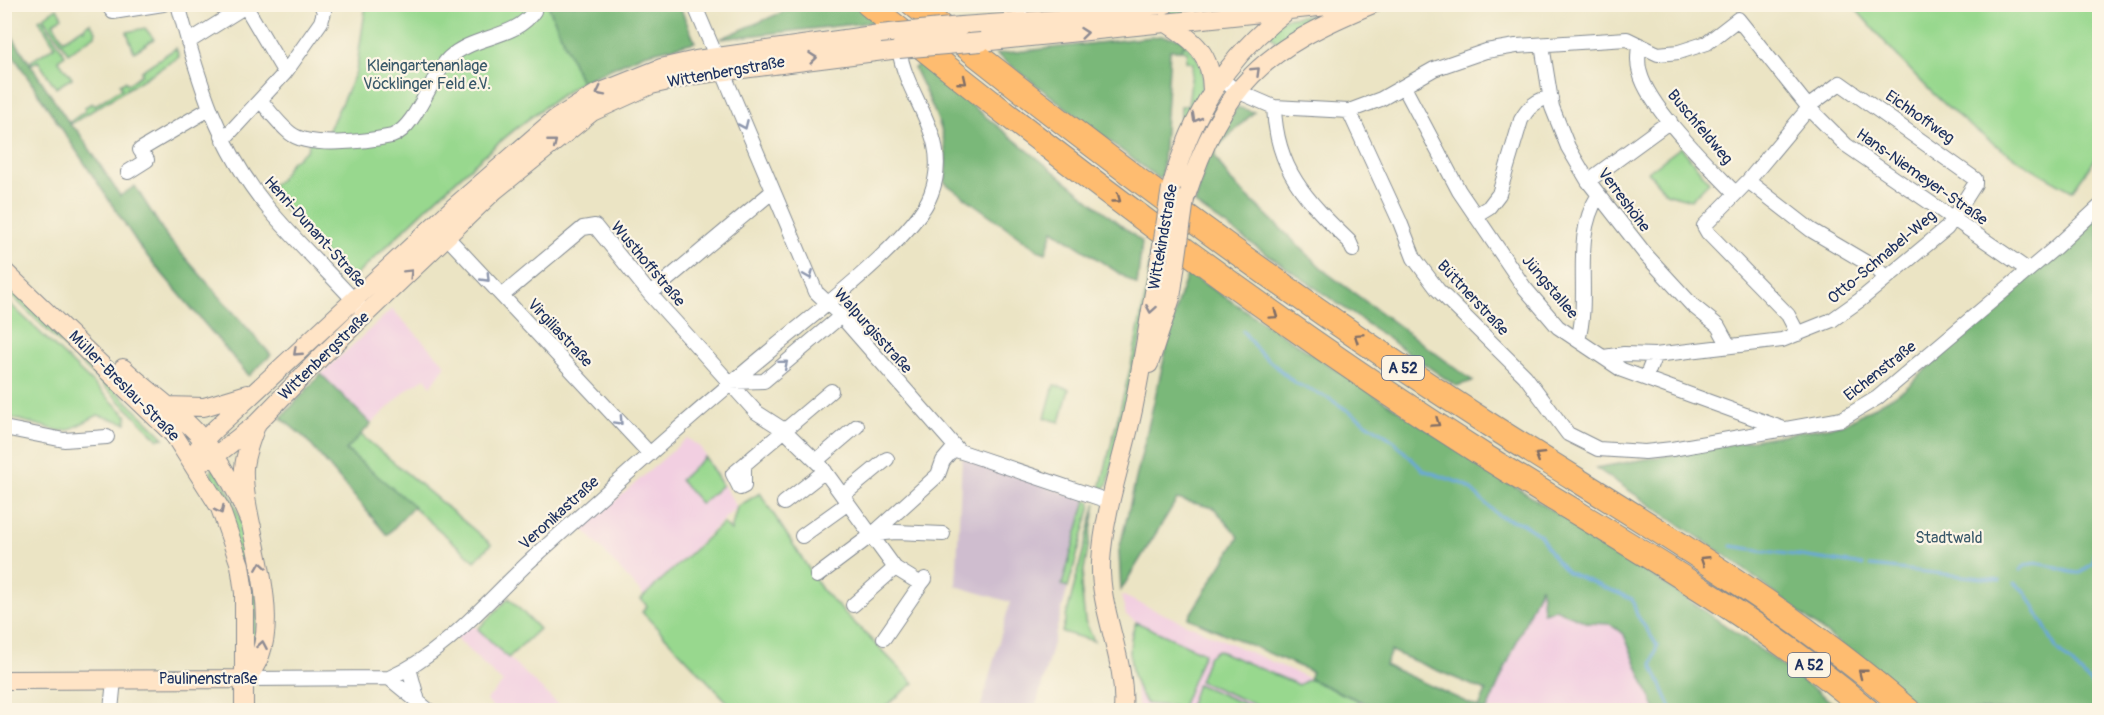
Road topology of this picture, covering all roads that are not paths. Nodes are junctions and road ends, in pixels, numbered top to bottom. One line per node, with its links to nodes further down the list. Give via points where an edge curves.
1 (107, 4): 2 (street, via 112,12)
2 (163, 4)
3 (178, 4): 15 (street, Henri-Dunant-Straße)
4 (321, 4): 20 (street, via 321,22)
5 (694, 4): 19 (street, Walpurgisstraße)
6 (868, 4): 100 (highway, A 52, one-way to 100, via 1043,146 1278,317 1483,455 1698,587 1799,657)
7 (913, 4): 101 (highway, A 52, one-way to 7, via 1760,598 1493,427 1249,261 1063,124)
8 (1348, 4): 11 (main road, Wittenbergstraße)
9 (1373, 4): 23 (main road, Wittekindstraße, one-way to 9, via 1255,70 1300,37)
10 (248, 6): 15 (street); 20 (street)
11 (1293, 7): 13 (main road, Wittenbergstraße); 21 (main road, Wittekindstraße, via 1260,31)
12 (534, 11): 25 (street, via 521,24 449,58 408,124 392,136 348,141 303,140 290,134)
13 (1166, 13): 14 (main road, Wittenbergstraße); 21 (main road, via 1206,58)
14 (1022, 22): 18 (main road, Wittenbergstraße, bridge, via 981,42); 19 (main road, Wittenbergstraße, bridge, via 880,34)
15 (188, 42): 28 (street, Henri-Dunant-Straße)
16 (1542, 45): 17 (street, via 1627,39); 22 (street, via 1501,48 1468,56 1434,69); 24 (street, Verreshöhe)
17 (1639, 45): 27 (street, Hans-Niemeyer-Straße, via 1658,54 1679,52 1707,43 1738,19); 30 (street, Buschfeldweg, via 1640,76)
18 (898, 49): 19 (main road, Wittenbergstraße, one-way to 18); 51 (street, Veronikastraße, via 933,134 938,174 927,205 915,220)
19 (718, 63): 35 (street, Walpurgisstraße, one-way to 35); 42 (main road, Wittenbergstraße, one-way to 19, via 494,191 592,112); 50 (main road, Wittenbergstraße, one-way to 50, via 661,68 626,80 554,120)
20 (285, 73): 25 (street)
21 (1216, 85): 23 (street); 36 (main road, Wittekindstraße, one-way to 36, via 1188,133)
22 (1404, 87): 29 (street); 40 (street, Jüngstallee, via 1438,156)
23 (1237, 92): 26 (street); 36 (main road, Wittekindstraße, via 1217,118)
24 (1551, 98): 33 (street, Verreshöhe, via 1568,147); 40 (street, via 1542,99 1526,111 1499,194)
25 (261, 101): 31 (street)
26 (1274, 107): 29 (street); 43 (street, via 1276,134 1290,174)
27 (1809, 108): 34 (street); 41 (street, Hans-Niemeyer-Straße, via 1846,145); 41 (street, Eichhoffweg, via 1837,84 1844,84 1971,174 1975,184)
28 (209, 109): 31 (street, Henri-Dunant-Straße); 32 (street, via 140,150 147,160)
29 (1349, 111): 70 (street, Büttnerstraße, via 1414,258 1438,290 1525,376)
30 (1670, 121): 33 (street); 37 (street, Buschfeldweg)
31 (223, 140): 50 (street, Henri-Dunant-Straße, via 267,207)
32 (128, 172)
33 (1588, 181): 38 (street, Verreshöhe)
34 (1748, 181): 37 (street); 47 (street, via 1783,211)
35 (773, 191): 48 (street); 51 (street, Walpurgisstraße, one-way to 51, via 816,292)
36 (1178, 193): 63 (main road, Wittekindstraße, one-way to 63, bridge, via 1161,252); 63 (main road, Wittekindstraße, bridge, via 1171,298)
37 (1735, 193): 54 (street, via 1706,222 1705,230 1788,315)
38 (1598, 196): 55 (street, via 1584,235 1584,305); 56 (street, Verreshöhe, via 1692,305 1718,326)
39 (2100, 206): 45 (street, Eichenstraße)
40 (1476, 215): 55 (street, Jüngstallee, via 1524,287 1558,327)
41 (1953, 218): 45 (street, Hans-Niemeyer-Straße); 47 (street, Otto-Schnabel-Weg, via 1939,236)
42 (446, 236): 49 (street, Virgiliastraße, one-way to 49); 52 (main road, Wittenbergstraße, one-way to 42)
43 (1353, 250)
44 (4, 258): 64 (main road, Müller-Breslau-Straße)
45 (2028, 270): 68 (street, Eichenstraße, via 1865,407 1842,419)
46 (4, 272): 76 (main road, Müller-Breslau-Straße, via 174,435)
47 (1886, 278): 54 (street, Otto-Schnabel-Weg, via 1832,320)
48 (650, 294): 49 (street, Wusthoffstraße, via 592,225); 60 (street, Wusthoffstraße)
49 (502, 295): 74 (street, Virgiliastraße, one-way to 74)
50 (354, 300): 52 (street, Henri-Dunant-Straße); 62 (main road, Wittenbergstraße, one-way to 62)
51 (828, 304): 53 (street, Walpurgisstraße); 60 (street, Veronikastraße)
52 (366, 314): 65 (main road, Wittenbergstraße)
53 (841, 316): 60 (street, one-way to 53, via 764,381); 73 (street, Walpurgisstraße)
54 (1798, 334): 56 (street, Otto-Schnabel-Weg, via 1782,340)
55 (1578, 340): 58 (street, Jüngstallee)
56 (1730, 346): 57 (street, Otto-Schnabel-Weg)
57 (1655, 355): 58 (street, Otto-Schnabel-Weg); 59 (street)
58 (1604, 357): 68 (street, Jüngstallee, via 1646,380)
59 (1649, 370)
60 (731, 382): 69 (street, Wusthoffstraße, via 756,412); 74 (street, Veronikastraße)
61 (831, 391): 69 (street)
62 (255, 392): 64 (main road, Wittenbergstraße, via 204,407); 72 (main road, Wittenbergstraße)
63 (1134, 405): 81 (main road, Wittekindstraße)
64 (166, 406): 72 (main road, Müller-Breslau-Straße)
65 (257, 423): 75 (main road, Wittenbergstraße); 83 (main road, Müller-Breslau-Straße, via 244,467)
66 (857, 426): 79 (street)
67 (4, 428): 71 (street, via 64,440)
68 (1786, 429): 70 (street, Eichenstraße, via 1646,452 1598,450 1574,440)
69 (784, 430): 78 (street); 79 (street, Wusthoffstraße)
70 (1564, 430)
71 (107, 437)
72 (203, 441): 75 (main road, Müller-Breslau-Straße); 76 (main road, Wittenbergstraße)
73 (954, 448): 81 (street); 84 (street, via 938,475)
74 (650, 454): 91 (street, Veronikastraße)
75 (215, 456): 76 (main road, via 204,461); 83 (main road, Müller-Breslau-Straße, via 239,495)
76 (191, 459): 93 (main road, Müller-Breslau-Straße, one-way to 93, via 220,508 240,565 246,618)
77 (887, 459): 80 (street)
78 (744, 466)
79 (821, 466): 80 (street, Wusthoffstraße); 82 (street)
80 (846, 499): 84 (street, Wusthoffstraße); 86 (street)
81 (1111, 502): 97 (main road, Wittekindstraße, via 1101,571)
82 (784, 503)
83 (252, 527): 93 (main road, Müller-Breslau-Straße, one-way to 83, via 258,661 264,623 262,570)
84 (873, 534): 85 (street); 87 (street, Wusthoffstraße); 88 (street)
85 (943, 534)
86 (802, 536)
87 (895, 568): 89 (street); 90 (street, via 923,581)
88 (817, 576)
89 (853, 605)
90 (884, 638)
91 (409, 669): 92 (street, Paulinenstraße); 96 (street)
92 (389, 678): 93 (street, Paulinenstraße); 96 (street)
93 (245, 679): 95 (main road, Paulinenstraße); 99 (main road)
94 (4, 680): 95 (main road, Paulinenstraße)
95 (114, 680): 98 (street)
96 (423, 706)
97 (1127, 710)
98 (111, 711)
99 (244, 711)
100 (1867, 711)
101 (1908, 711)

